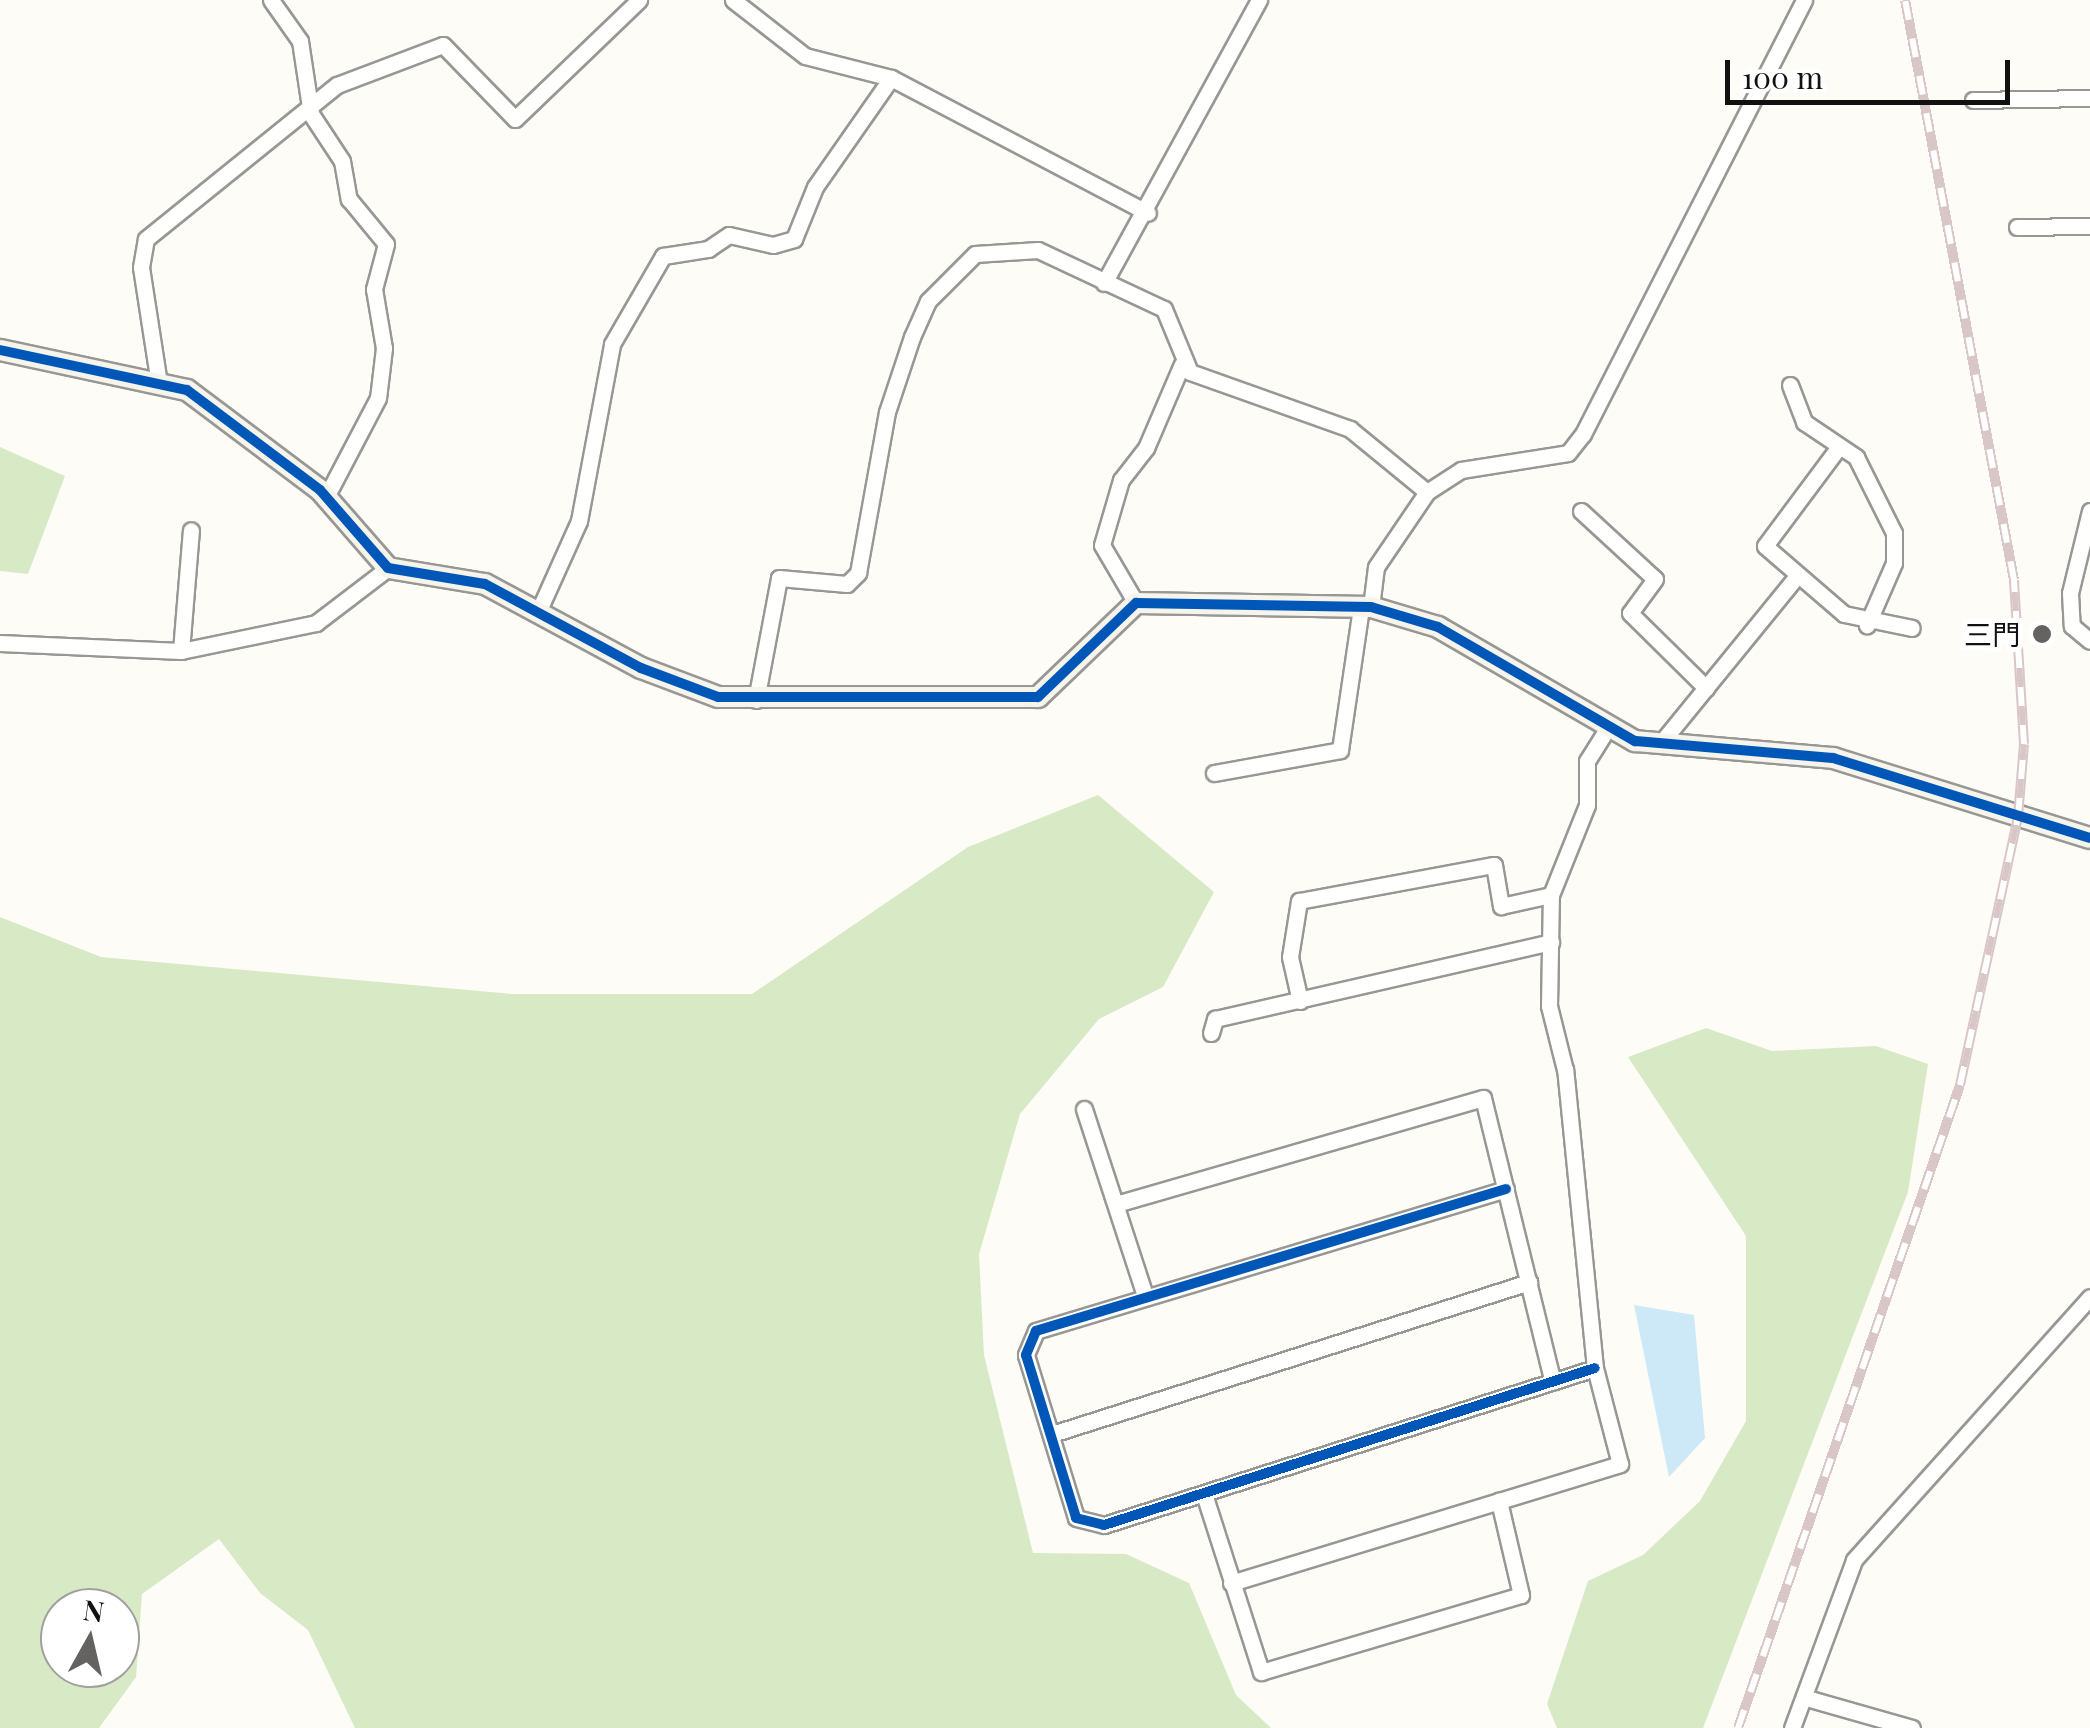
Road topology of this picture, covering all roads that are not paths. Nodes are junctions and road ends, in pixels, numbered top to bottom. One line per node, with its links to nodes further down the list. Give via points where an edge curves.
1 (271, 0): 9 (street, via 300,41)
2 (639, 0): 9 (street, via 515,119 443,45 338,85)
3 (733, 0): 6 (street, via 805,56)
4 (1260, 0): 10 (street)
5 (1804, 0): 19 (street, via 1584,434 1568,453 1462,470)
6 (891, 78): 10 (street); 28 (street, via 815,187 794,240 773,245 730,234 708,249 663,256 612,344 579,521)
7 (2090, 98): 8 (street)
8 (1973, 100)
9 (311, 114): 16 (street, via 146,239 140,268); 20 (street, via 342,161 356,211 386,244 374,289 384,348 378,398)
10 (1148, 213): 13 (street)
11 (2090, 226): 12 (street)
12 (2017, 227)
13 (1104, 284): 15 (street, via 1164,309); 35 (street, via 1038,250 998,248 975,254 928,300 887,412 858,573 847,584 779,578)
14 (0, 350): 16 (street)
15 (1182, 364): 19 (street, via 1350,429); 26 (street, via 1146,448 1121,480 1102,545)
16 (158, 377): 20 (street, via 244,425)
17 (1790, 385): 18 (street, via 1804,422)
18 (1838, 448): 25 (street, via 1765,546); 29 (street, via 1856,457 1894,533 1894,563)
19 (1427, 492): 27 (street, via 1376,566)
20 (326, 497): 24 (street)
21 (1581, 511): 34 (street, via 1655,578 1630,613)
22 (2090, 511): 31 (street, via 2070,593 2072,626)
23 (191, 530): 33 (street)
24 (388, 568): 28 (street, via 486,584); 33 (street, via 316,623)
25 (1798, 575): 29 (street); 34 (street)
26 (1136, 603): 27 (street); 35 (street, via 1038,697)
27 (1366, 607): 36 (street, via 1438,627); 38 (street, via 1340,750)
28 (539, 610): 35 (street, via 657,674)
29 (1867, 625): 30 (street)
30 (1912, 628)
31 (2090, 641)
32 (0, 642): 33 (street)
33 (181, 651)
34 (1706, 688): 37 (street)
35 (756, 700)
36 (1605, 732): 37 (street); 40 (street, via 1587,761 1588,806)
37 (1660, 744): 39 (street, via 1833,758)
38 (1214, 773)
39 (2090, 838)
40 (1552, 895): 41 (street); 42 (street, via 1501,906 1494,865 1299,901 1290,957)
41 (1551, 942): 42 (street); 50 (street, via 1549,1006 1565,1070)
42 (1300, 1001): 43 (street, via 1215,1020)
43 (1211, 1033)
44 (1084, 1108): 46 (street)
45 (1506, 1189): 46 (street, via 1484,1098 1473,1097); 47 (street); 48 (street)
46 (1116, 1204): 48 (street)
47 (1529, 1282): 51 (street); 52 (street)
48 (1144, 1296): 52 (street, via 1036,1331 1026,1355)
49 (2089, 1302): 56 (street, via 1854,1560)
50 (1595, 1368): 51 (street); 54 (street, via 1620,1464)
51 (1553, 1382): 53 (street)
52 (1052, 1434): 53 (street, via 1076,1518 1104,1525)
53 (1204, 1494): 55 (street)
54 (1499, 1501): 55 (street); 55 (street, via 1522,1595 1261,1672)
55 (1231, 1583)
56 (1810, 1699): 57 (street); 58 (street)
57 (1792, 1728)
58 (1912, 1728)

